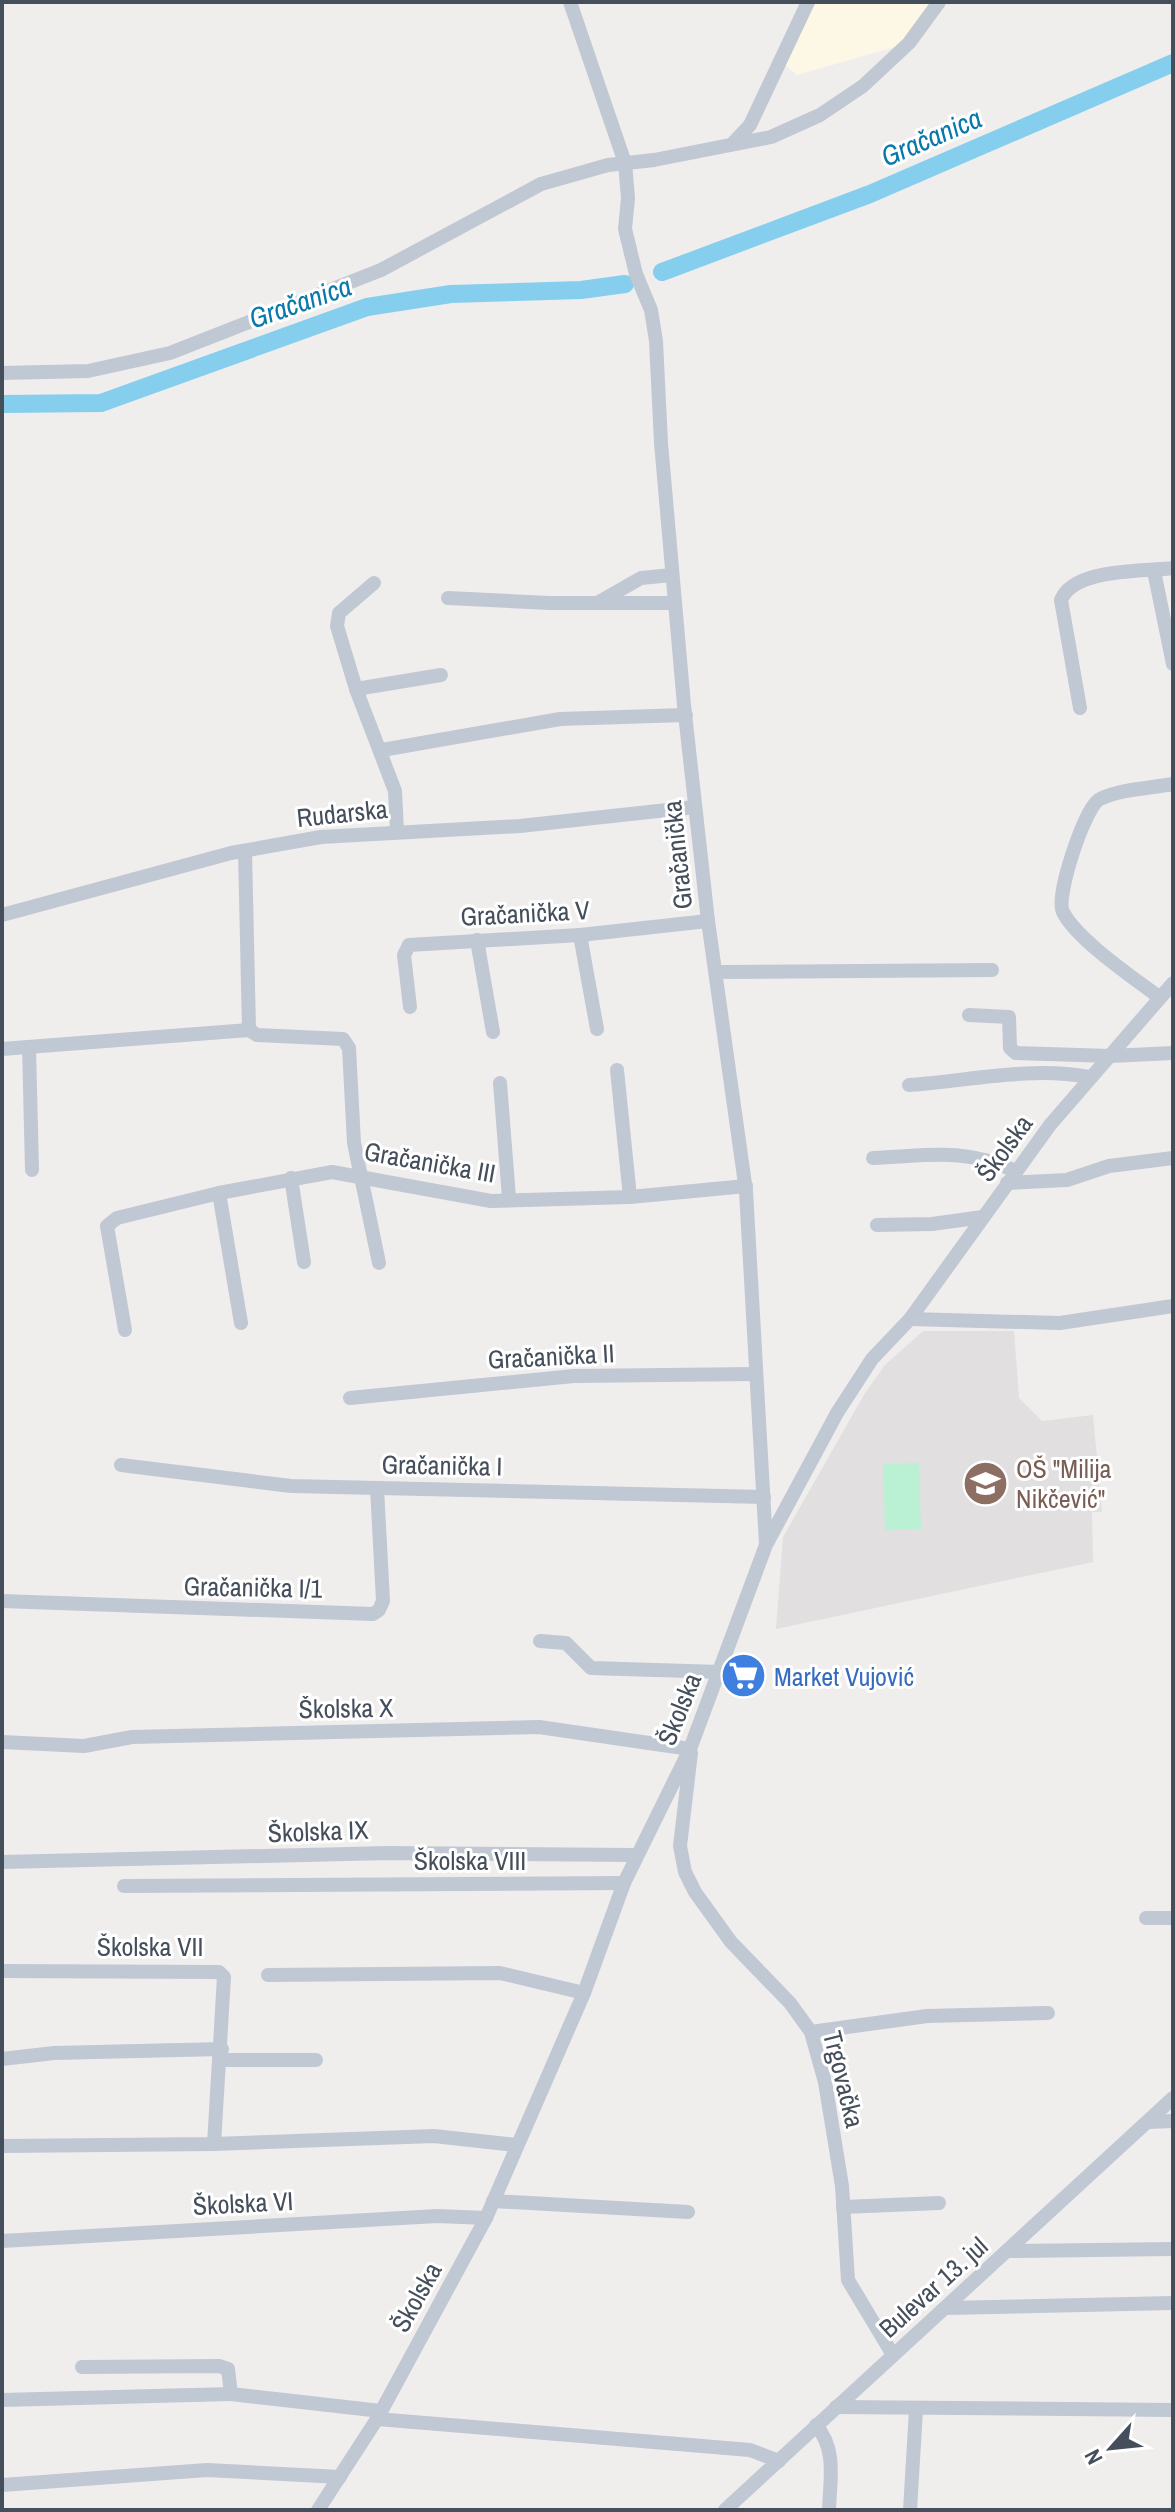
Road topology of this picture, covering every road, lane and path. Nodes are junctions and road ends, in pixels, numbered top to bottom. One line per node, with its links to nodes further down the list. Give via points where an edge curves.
1 (570, 2): 5 (street, Gračanička)
2 (808, 2): 4 (street, via 750,125)
3 (939, 2): 4 (street, via 909,43 863,86 820,115 771,137)
4 (733, 144): 5 (street)
5 (625, 163): 6 (street, via 541,184 381,270 170,353 88,371); 9 (street, Gračanička, via 625,229 656,341)
6 (2, 373)
7 (1173, 568): 8 (street)
8 (1154, 571): 14 (street); 17 (street, via 1081,579 1064,593)
9 (672, 575): 12 (street, via 641,578); 13 (street, Gračanička)
10 (374, 583): 16 (street, via 339,613 340,641)
11 (448, 598): 12 (street)
12 (597, 603): 13 (street)
13 (674, 603): 18 (street, Gračanička)
14 (1173, 664)
15 (441, 675): 16 (street)
16 (356, 689): 19 (street)
17 (1080, 708)
18 (686, 715): 19 (street, via 560,719); 21 (street, Gračanička)
19 (382, 750): 22 (street, via 395,791)
20 (1173, 784): 31 (street, via 1095,802 1075,846 1061,901 1061,911 1096,947)
21 (695, 807): 22 (street, Rudarska, via 520,826); 25 (street, Gračanička)
22 (397, 831): 23 (street, Rudarska)
23 (245, 851): 24 (street, Rudarska); 35 (street)
24 (2, 915)
25 (708, 921): 26 (street, Gračanička V); 29 (street, Gračanička)
26 (580, 935): 27 (street, Gračanička V); 34 (street)
27 (477, 940): 32 (street, Gračanička V, via 406,947); 36 (street)
28 (992, 970): 29 (street)
29 (717, 972): 51 (street, Gračanička)
30 (1173, 983): 31 (street, Školska)
31 (1160, 998): 40 (street, Školska)
32 (410, 1007)
33 (969, 1015): 40 (street, via 1009,1017 1012,1052)
34 (597, 1029)
35 (249, 1030): 37 (street); 48 (street, via 257,1035 343,1039 351,1067 354,1143)
36 (493, 1032)
37 (29, 1047): 38 (street); 47 (street)
38 (2, 1049)
39 (1173, 1053): 40 (street)
40 (1110, 1056): 42 (street, Školska)
41 (617, 1070): 53 (street)
42 (1089, 1077): 44 (street, via 1032,1072); 49 (street, Školska)
43 (500, 1083): 54 (street)
44 (909, 1085)
45 (873, 1158): 49 (street, via 947,1153 986,1157)
46 (1173, 1158): 49 (street, via 1109,1166 1067,1180)
47 (32, 1170)
48 (362, 1175): 50 (street, Gračanička III, via 332,1172); 54 (street, Gračanička III, via 491,1201); 58 (street)
49 (1012, 1177): 55 (street, Školska)
50 (291, 1178): 52 (street, Gračanička III); 57 (street)
51 (746, 1186): 53 (street, Gračanička III); 63 (street, Gračanička)
52 (219, 1193): 61 (street); 62 (street, Gračanička III, via 111,1221 107,1233)
53 (630, 1197): 54 (street, Gračanička III)
54 (509, 1198)
55 (983, 1217): 56 (street); 60 (street, Školska)
56 (877, 1225)
57 (304, 1262)
58 (379, 1263)
59 (1173, 1306): 60 (street, via 1060,1323)
60 (910, 1319): 68 (street, Školska, via 872,1359 837,1413)
61 (241, 1323)
62 (125, 1330)
63 (755, 1374): 64 (street, Gračanička II, via 574,1376); 67 (street, Gračanička)
64 (350, 1398)
65 (121, 1465): 66 (street, Gračanička I, via 291,1486)
66 (377, 1488): 67 (street, Gračanička I); 69 (street, Gračanička I/1, via 383,1601 373,1614)
67 (764, 1497): 68 (street, Gračanička)
68 (766, 1545): 71 (street, Školska)
69 (2, 1601)
70 (540, 1641): 71 (street, via 566,1643 591,1668)
71 (720, 1672): 73 (street, Školska)
72 (2, 1742): 73 (street, Školska X, via 84,1746 132,1737 539,1727)
73 (690, 1749): 74 (street, Školska); 84 (street, Trgovačka, via 680,1846 685,1872 731,1942)
74 (636, 1855): 75 (street, Školska IX, via 389,1853); 76 (street, Školska)
75 (2, 1862)
76 (624, 1883): 77 (street, Školska VIII); 82 (street, Školska)
77 (124, 1886)
78 (1146, 1918): 79 (street)
79 (1173, 1918)
80 (2, 1971): 85 (street, Školska VII, via 219,1972 224,1977)
81 (268, 1975): 82 (street, via 500,1973)
82 (584, 1993): 92 (street, Školska)
83 (1048, 2013): 84 (street, via 927,2016)
84 (811, 2032): 96 (street, Trgovačka, via 825,2082)
85 (221, 2054): 86 (street, via 54,2053); 87 (street); 91 (street, Školska VII)
86 (2, 2059)
87 (316, 2060)
88 (1173, 2098): 90 (street, Bulevar 13. jul)
89 (1173, 2121): 90 (street)
90 (1148, 2122): 101 (street, Bulevar 13. jul)
91 (214, 2144): 92 (street, via 434,2136); 93 (street)
92 (516, 2145): 94 (street, Školska)
93 (2, 2146)
94 (493, 2201): 97 (street); 98 (street, Školska)
95 (939, 2203): 96 (street)
96 (843, 2207): 104 (street, Trgovačka, via 848,2280)
97 (688, 2212)
98 (486, 2218): 99 (street, Školska VI, via 437,2216); 111 (street, Školska)
99 (2, 2241)
100 (1173, 2249): 101 (street)
101 (1009, 2251): 103 (street, Bulevar 13. jul)
102 (1173, 2303): 103 (street)
103 (945, 2308): 104 (street, Bulevar 13. jul)
104 (893, 2355): 108 (street, Bulevar 13. jul)
105 (82, 2367): 106 (street, via 219,2366 231,2375)
106 (231, 2394): 107 (street); 111 (street)
107 (2, 2400)
108 (836, 2407): 109 (street); 112 (street, Bulevar 13. jul)
109 (916, 2410): 110 (street); 119 (street)
110 (1173, 2410)
111 (379, 2415): 113 (street, via 750,2450); 114 (street, Školska)
112 (816, 2425): 113 (street, Bulevar 13. jul); 118 (street, via 831,2454)
113 (779, 2461): 117 (street, Bulevar 13. jul)
114 (340, 2477): 115 (street, via 207,2470); 116 (street, Školska)
115 (2, 2485)
116 (318, 2510)
117 (725, 2510)
118 (829, 2510)
119 (910, 2510)

